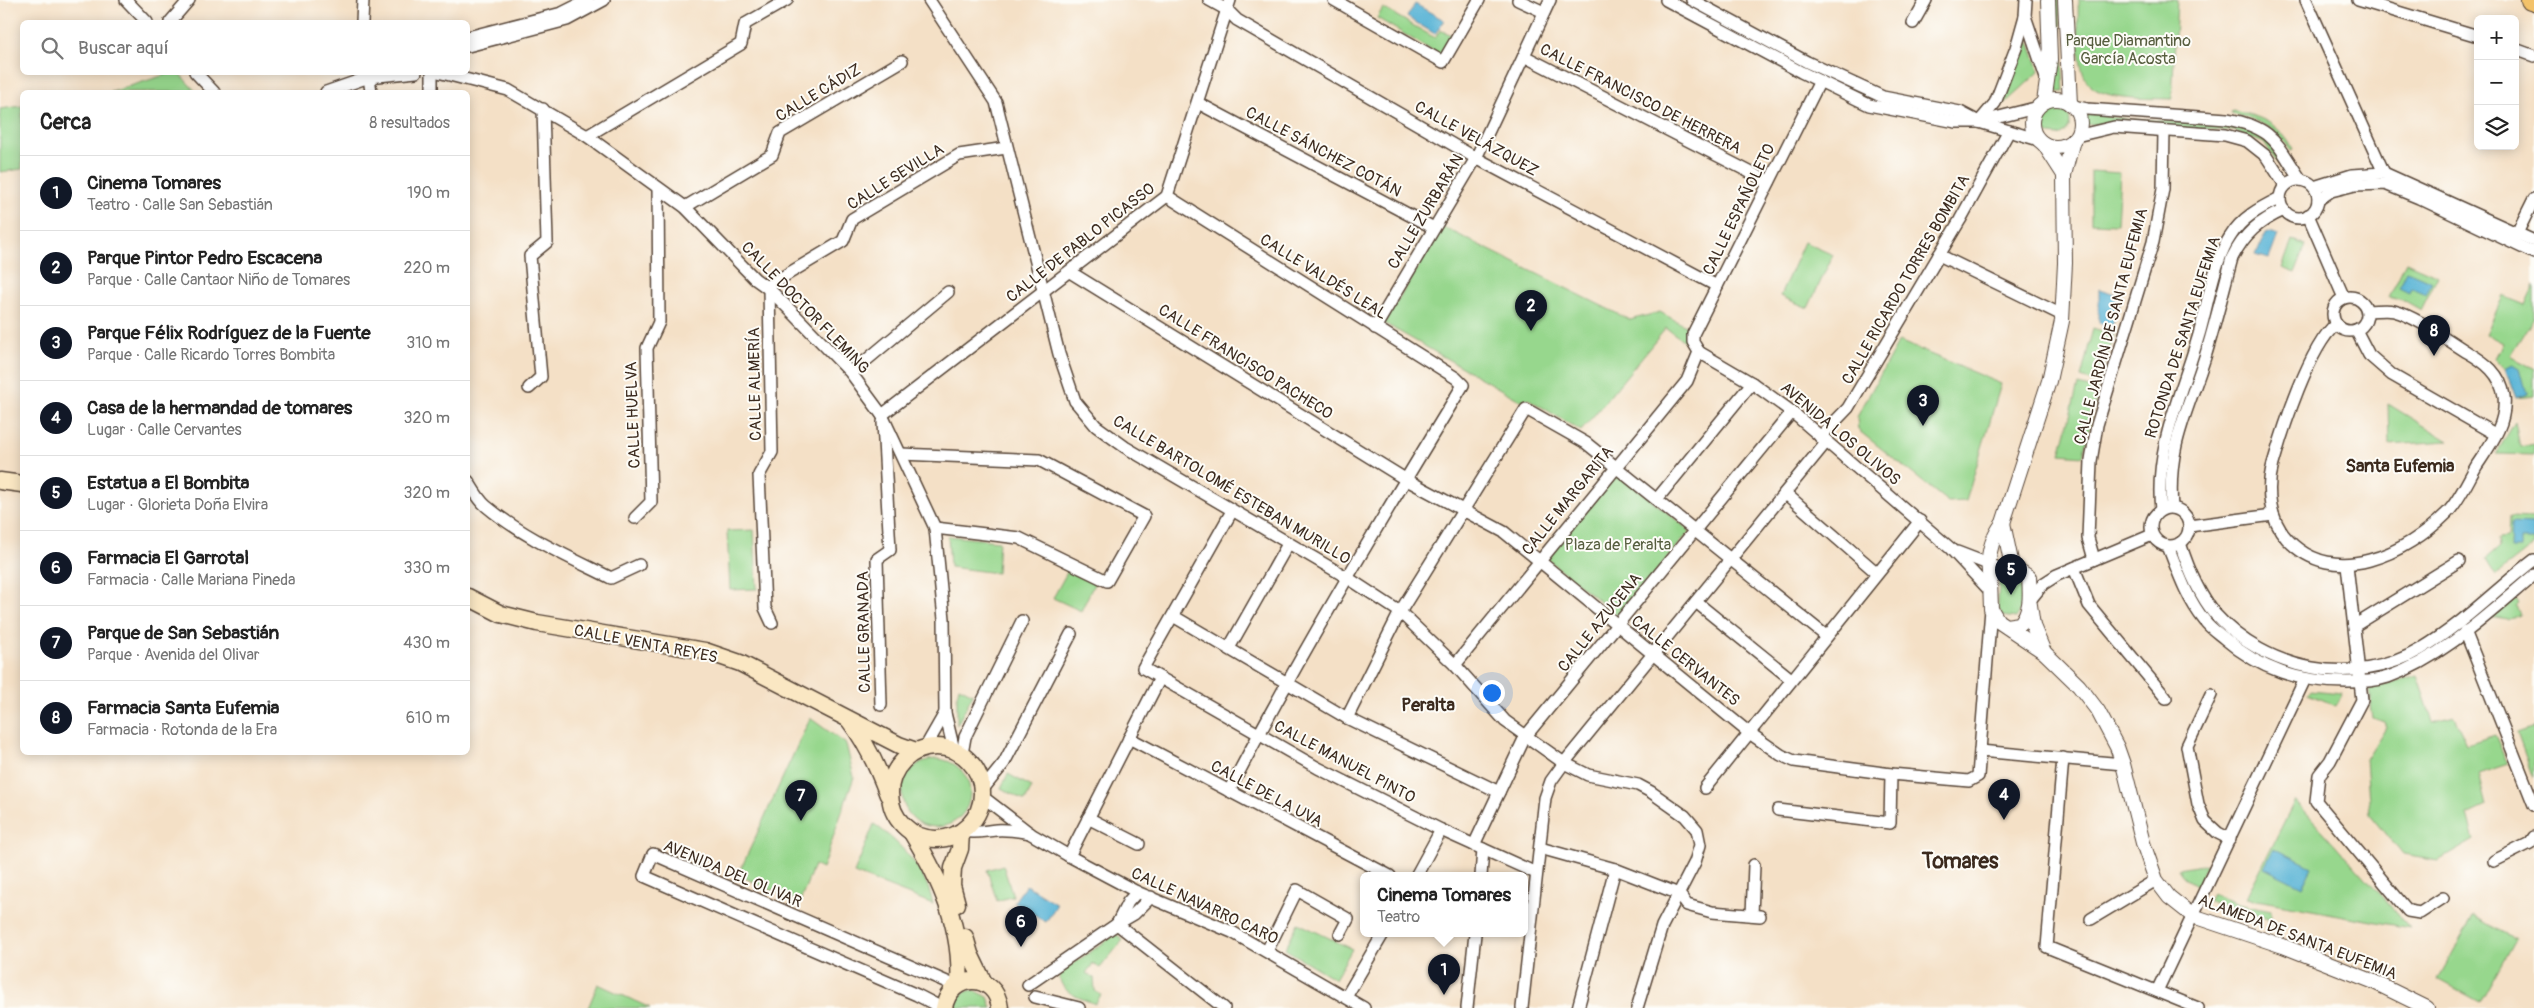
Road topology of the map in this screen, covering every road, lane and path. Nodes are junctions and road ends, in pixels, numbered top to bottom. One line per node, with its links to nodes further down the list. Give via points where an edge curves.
1 (126, 0): 24 (street)
2 (189, 0): 25 (street)
3 (363, 0): 26 (street)
4 (588, 0): 29 (street, via 562,13)
5 (604, 0): 30 (street, via 567,20)
6 (787, 0): 52 (street, via 745,24 741,44)
7 (929, 0): 55 (street, CALLE BARTOLOMÉ ESTEBAN MURILLO, via 996,102)
8 (1209, 0): 21 (street, CALLE VELÁZQUEZ)
9 (1334, 0): 10 (street, via 1443,62)
10 (1479, 0)
11 (1518, 0): 22 (street)
12 (1550, 0): 22 (street, CALLE ZURBARÁN)
13 (1666, 0): 39 (street)
14 (1692, 0): 49 (street, via 1807,62 1883,97 1960,112)
15 (1926, 0): 27 (street)
16 (2026, 0): 23 (street)
17 (2048, 0): 40 (street)
18 (2065, 0): 47 (street)
19 (2306, 0): 57 (street)
20 (2358, 0): 28 (street)
21 (1229, 3): 45 (street, CALLE DE PABLO PICASSO); 56 (street, CALLE VELÁZQUEZ, via 1237,20)
22 (1544, 12): 32 (street, CALLE ZURBARÁN)
23 (2025, 16): 40 (street); 49 (street, via 1995,103)
24 (145, 20)
25 (172, 20)
26 (362, 20)
27 (1913, 23)
28 (2474, 35)
29 (470, 36)
30 (470, 45)
31 (2519, 50): 33 (street)
32 (1524, 56): 56 (street, CALLE ZURBARÁN); 60 (street, CALLE FRANCISCO DE HERRERA)
33 (2534, 56)
34 (902, 61): 68 (street, CALLE CÁDIZ, via 780,133 772,155)
35 (198, 75): 41 (street)
36 (369, 75): 42 (street); 43 (street)
37 (432, 75): 44 (street)
38 (450, 75): 48 (street, CALLE DOCTOR FLEMING, via 508,90)
39 (1820, 81): 49 (street, via 1869,105 1956,122); 60 (street, CALLE ESPAÑOLETO)
40 (2048, 82): 46 (street)
41 (212, 90)
42 (331, 90)
43 (370, 90)
44 (432, 90)
45 (1198, 103): 64 (street, CALLE DE PABLO PICASSO); 71 (street, CALLE SÁNCHEZ COTÁN)
46 (2041, 104): 47 (street, via 2054,99); 49 (street); 54 (street, via 2032,119 2032,127)
47 (2071, 105): 53 (street, via 2080,120); 59 (street, via 2087,110 2250,123 2270,135 2283,149)
48 (543, 109): 52 (street, CALLE DOCTOR FLEMING); 90 (street, via 547,242 530,256 541,377)
49 (1979, 122): 50 (street)
50 (2009, 131): 54 (street); 75 (street, CALLE RICARDO TORRES BOMBITA)
51 (2164, 131): 53 (street, via 2114,127); 61 (street, via 2225,135 2247,141 2266,156); 121 (street, CALLE JARDÍN DE SANTA EUFEMIA, via 2163,189 2153,242 2097,424 2091,461 2088,538)
52 (587, 136): 63 (street, CALLE DOCTOR FLEMING)
53 (2074, 138): 54 (street, via 2059,147); 58 (street)
54 (2041, 142): 58 (street)
55 (1006, 148): 78 (street, CALLE SEVILLA, via 959,155 852,219 843,241); 80 (street, CALLE BARTOLOMÉ ESTEBAN MURILLO)
56 (1476, 158): 71 (street, CALLE ZURBARÁN); 77 (street, CALLE VELÁZQUEZ)
57 (2384, 173): 62 (street, via 2352,174); 72 (street)
58 (2064, 175): 83 (street)
59 (2301, 180): 61 (street); 62 (street)
60 (1769, 182): 77 (street, CALLE ESPAÑOLETO)
61 (2285, 185): 65 (street)
62 (2314, 187): 67 (street)
63 (658, 188): 68 (street, CALLE DOCTOR FLEMING); 109 (street, CALLE HUELVA, via 659,322 646,348 651,502)
64 (1167, 196): 76 (street, CALLE DE PABLO PICASSO); 85 (street, CALLE VALDÉS LEAL)
65 (2280, 198): 69 (street); 105 (street, ROTONDA DE SANTA EUFEMIA, via 2240,223 2222,253 2192,360 2166,436 2159,471)
66 (2534, 199): 72 (street)
67 (2318, 200): 70 (street); 72 (street, via 2331,191 2355,185 2385,184)
68 (685, 207): 78 (street, CALLE DOCTOR FLEMING)
69 (2284, 210): 70 (street, via 2290,216); 105 (street, ROTONDA DE SANTA EUFEMIA, via 2248,232 2232,258 2205,358 2176,440)
70 (2308, 216): 81 (street)
71 (1434, 228): 85 (street, CALLE ZURBARÁN)
72 (2515, 238): 73 (street); 74 (street)
73 (2534, 241)
74 (2534, 253)
75 (1939, 255): 83 (street); 94 (street, CALLE RICARDO TORRES BOMBITA, via 1848,408)
76 (1070, 272): 80 (street, CALLE DE PABLO PICASSO); 97 (street, CALLE FRANCISCO PACHECO)
77 (1717, 286): 87 (street, CALLE ESPAÑOLETO, via 1692,334)
78 (767, 288): 88 (street, CALLE DOCTOR FLEMING); 143 (street, CALLE ALMERÍA, via 772,452 759,475 765,608)
79 (948, 292): 88 (street)
80 (1044, 292): 92 (street, CALLE DE PABLO PICASSO); 106 (street, CALLE BARTOLOMÉ ESTEBAN MURILLO, via 1059,354 1075,401 1091,420 1125,447)
81 (2344, 298): 82 (street, via 2355,297); 84 (street, via 2337,303 2333,313)
82 (2368, 310): 86 (street, via 2363,326); 93 (street, via 2394,311 2483,361 2497,376 2504,396 2502,423)
83 (2062, 315): 111 (street, via 2049,381)
84 (2336, 324): 86 (street, via 2340,328); 108 (street, via 2328,330 2313,353 2279,442 2270,481)
85 (1375, 328): 97 (street, CALLE VALDÉS LEAL, via 1463,385)
86 (2356, 330): 93 (street, via 2369,355 2392,375)
87 (1698, 352): 89 (street, AVENIDA LOS OLIVOS); 96 (street, CALLE MARGARITA, via 1687,380)
88 (851, 373): 92 (street, CALLE DOCTOR FLEMING)
89 (1752, 383): 91 (street, AVENIDA LOS OLIVOS); 104 (street)
90 (529, 388)
91 (1792, 412): 94 (street, AVENIDA LOS OLIVOS); 114 (street, CALLE AZUCENA)
92 (882, 415): 95 (street, CALLE DOCTOR FLEMING); 161 (street, CALLE GRANADA, via 890,550 877,559)
93 (2495, 434): 126 (street, via 2448,512 2419,535 2378,558)
94 (1824, 439): 103 (street, CALLE RICARDO TORRES BOMBITA); 110 (street, AVENIDA LOS OLIVOS)
95 (901, 454): 113 (street, CALLE DOCTOR FLEMING); 113 (street, via 1039,460 1144,516 1107,581 1019,538)
96 (1616, 466): 104 (street); 107 (street, via 1586,443 1526,408); 123 (street, CALLE MARGARITA)
97 (1405, 479): 107 (street, CALLE CERVANTES); 133 (street)
98 (0, 481): 100 (main road)
99 (470, 484): 127 (street, via 485,505 522,531 611,578)
100 (20, 485)
101 (20, 485): 102 (main road)
102 (0, 486)
103 (1784, 493): 120 (street, CALLE RICARDO TORRES BOMBITA); 130 (street)
104 (1657, 498): 114 (street)
105 (2167, 509): 112 (street, via 2184,514); 115 (street, ROTONDA DE SANTA EUFEMIA, via 2151,523)
106 (1232, 511): 117 (street, CALLE BARTOLOMÉ ESTEBAN MURILLO); 141 (street)
107 (1462, 511): 123 (street, CALLE CERVANTES, via 1504,532); 140 (street)
108 (2273, 515): 112 (street); 126 (street, via 2281,532 2297,549 2320,561)
109 (635, 518)
110 (1920, 521): 119 (street, AVENIDA LOS OLIVOS); 130 (street)
111 (2004, 523): 125 (street, via 1997,532); 128 (street)
112 (2189, 526): 116 (street, via 2187,536)
113 (935, 528): 162 (street, CALLE DOCTOR FLEMING, via 944,619)
114 (1696, 530): 120 (street); 144 (street, CALLE AZUCENA)
115 (2152, 535): 118 (street, via 2159,543); 121 (street)
116 (2180, 543): 118 (street); 154 (street, via 2198,588 2214,613 2250,645 2307,668)
117 (1288, 544): 133 (street, CALLE BARTOLOMÉ ESTEBAN MURILLO); 150 (street)
118 (2168, 546): 157 (street, via 2177,572 2205,622 2251,660)
119 (1954, 551): 125 (street, AVENIDA LOS OLIVOS); 135 (street, AVENIDA LOS OLIVOS)
120 (1731, 559): 137 (street, CALLE RICARDO TORRES BOMBITA); 149 (street)
121 (2094, 559): 129 (street)
122 (2534, 560): 154 (street, via 2421,650)
123 (1539, 561): 144 (street, CALLE CERVANTES); 153 (street, CALLE MARGARITA)
124 (2459, 561): 146 (street)
125 (1987, 562): 128 (street, AVENIDA LOS OLIVOS); 135 (street)
126 (2347, 564): 146 (street)
127 (639, 565)
128 (2006, 568): 134 (street); 135 (street)
129 (2074, 568): 132 (street); 160 (street, via 2089,605)
130 (1878, 573): 149 (street)
131 (2534, 575): 147 (street)
132 (2056, 576): 134 (street); 138 (street, via 2043,584)
133 (1348, 578): 140 (street, CALLE BARTOLOMÉ ESTEBAN MURILLO); 158 (street)
134 (2029, 578): 138 (street)
135 (1990, 585): 139 (street)
136 (470, 598): 163 (main road, CALLE VENTA REYES, via 500,614 537,623 705,651 740,663)
137 (1696, 602): 152 (street, CALLE RICARDO TORRES BOMBITA); 156 (street)
138 (2030, 602): 145 (street, via 2027,616 2020,624); 151 (street, ALAMEDA DE SANTA EUFEMIA, via 2033,626)
139 (1991, 609): 145 (street, via 1998,621); 170 (street)
140 (1400, 612): 153 (street, CALLE BARTOLOMÉ ESTEBAN MURILLO); 164 (street)
141 (1173, 616): 150 (street); 155 (street, CALLE MANUEL PINTO, via 1143,668)
142 (1022, 621): 171 (street)
143 (772, 623)
144 (1618, 625): 152 (street, CALLE CERVANTES); 167 (street, CALLE AZUCENA)
145 (2006, 626): 151 (street, ALAMEDA DE SANTA EUFEMIA)
146 (2354, 626): 154 (street)
147 (2465, 631): 154 (street, via 2427,659 2387,678); 181 (street)
148 (1070, 634): 179 (street, via 1004,763)
149 (1826, 636): 156 (street)
150 (1229, 648): 158 (street)
151 (2044, 652): 174 (street, ALAMEDA DE SANTA EUFEMIA, via 2098,711)
152 (1653, 654): 165 (street, CALLE CERVANTES); 173 (street, CALLE RICARDO TORRES BOMBITA)
153 (1455, 665): 167 (street, CALLE BARTOLOMÉ ESTEBAN MURILLO, via 1505,721)
154 (2359, 676): 157 (street); 205 (street, via 2362,700 2330,761 2319,775 2316,801 2408,911 2420,913)
155 (1160, 678): 166 (street, CALLE MANUEL PINTO); 168 (street)
156 (1791, 679): 165 (street)
157 (2305, 679): 189 (street)
158 (1288, 683): 164 (street); 166 (street)
159 (2211, 695): 189 (street, via 2187,746 2198,804 2205,821)
160 (2166, 698)
161 (881, 705)
162 (945, 713): 169 (street); 171 (street, CALLE DOCTOR FLEMING)
163 (846, 716): 169 (main road, CALLE VENTA REYES, via 899,745); 180 (main road, CALLE VENTA REYES, via 861,736)
164 (1347, 718): 178 (street)
165 (1748, 732): 175 (street, CALLE CERVANTES, via 1794,761); 176 (street)
166 (1258, 734): 177 (street); 184 (street, CALLE MANUEL PINTO)
167 (1526, 737): 173 (street, CALLE BARTOLOMÉ ESTEBAN MURILLO); 178 (street, CALLE AZUCENA)
168 (1129, 738): 177 (street, CALLE DE LA UVA); 183 (street)
169 (921, 749): 171 (main road, via 940,746); 180 (main road, via 904,759 895,770)
170 (1980, 751): 172 (street); 175 (street, CALLE CERVANTES, via 1978,776 1969,781)
171 (958, 752): 179 (main road, via 972,763)
172 (2064, 758): 174 (street); 216 (street, via 2047,947)
173 (1564, 763): 192 (street, CALLE RICARDO TORRES BOMBITA, via 1545,798); 203 (street, CALLE BARTOLOMÉ ESTEBAN MURILLO, via 1588,775 1638,785 1686,816 1697,830 1700,845)
174 (2123, 764): 201 (street, ALAMEDA DE SANTA EUFEMIA)
175 (1891, 774): 182 (street, via 1890,823)
176 (1705, 788)
177 (1229, 791): 197 (street, CALLE DE LA UVA)
178 (1499, 792): 191 (street, CALLE AZUCENA)
179 (983, 793): 185 (main road, via 977,816); 187 (street, CALLE NAVARRO CARO)
180 (889, 796): 186 (main road, via 892,811 900,824)
181 (2534, 805)
182 (1778, 810)
183 (1088, 818): 190 (street); 193 (street)
184 (1441, 830): 191 (street, CALLE MANUEL PINTO); 198 (street)
185 (962, 832): 186 (main road, via 936,840); 187 (street, CALLE NAVARRO CARO, via 976,834 1014,830); 213 (main road, via 952,885 970,954)
186 (912, 833): 214 (main road, via 942,886 960,957)
187 (1031, 834): 193 (street, CALLE NAVARRO CARO)
188 (2534, 837): 194 (street, via 2530,843)
189 (2230, 839): 206 (street)
190 (1139, 844)
191 (1479, 847): 199 (street); 200 (street, CALLE MANUEL PINTO)
192 (1540, 848): 196 (street); 200 (street, CALLE RICARDO TORRES BOMBITA)
193 (1069, 856): 202 (street, CALLE NAVARRO CARO)
194 (2494, 861)
195 (1754, 865): 203 (street, via 1756,916 1712,912 1687,905)
196 (1615, 869): 203 (street); 228 (street)
197 (1382, 872)
198 (1418, 872)
199 (1481, 872)
200 (1536, 873): 227 (street, CALLE RICARDO TORRES BOMBITA)
201 (2156, 880): 206 (street, ALAMEDA DE SANTA EUFEMIA, via 2169,898); 207 (street)
202 (1137, 892): 204 (street, CALLE NAVARRO CARO); 208 (street)
203 (1679, 894): 229 (street, CALLE BARTOLOMÉ ESTEBAN MURILLO, via 1662,926)
204 (1151, 898): 208 (street); 212 (street, CALLE NAVARRO CARO, via 1232,932)
205 (2443, 898)
206 (2193, 916): 216 (street); 231 (street, ALAMEDA DE SANTA EUFEMIA, via 2283,946 2372,981)
207 (2091, 919)
208 (1117, 924): 215 (street); 224 (street)
209 (1340, 934): 212 (street, via 1348,919 1297,890)
210 (1381, 937): 218 (street)
211 (1475, 937): 226 (street)
212 (1267, 951): 218 (street, CALLE NAVARRO CARO)
213 (984, 984): 214 (main road, via 967,981); 221 (main road, via 996,994)
214 (958, 985): 220 (main road, via 950,992); 220 (street, AVENIDA DEL OLIVAR, via 653,854 644,876)
215 (1028, 985)
216 (2157, 991): 230 (street)
217 (1035, 997): 219 (street)
218 (1346, 997): 225 (street, CALLE NAVARRO CARO)
219 (1061, 1002): 222 (street); 223 (street)
220 (943, 1008)
221 (1000, 1008)
222 (1043, 1008)
223 (1079, 1008)
224 (1224, 1008)
225 (1364, 1008)
226 (1468, 1008)
227 (1522, 1008)
228 (1578, 1008)
229 (1637, 1008)
230 (2198, 1008)
231 (2427, 1008)

